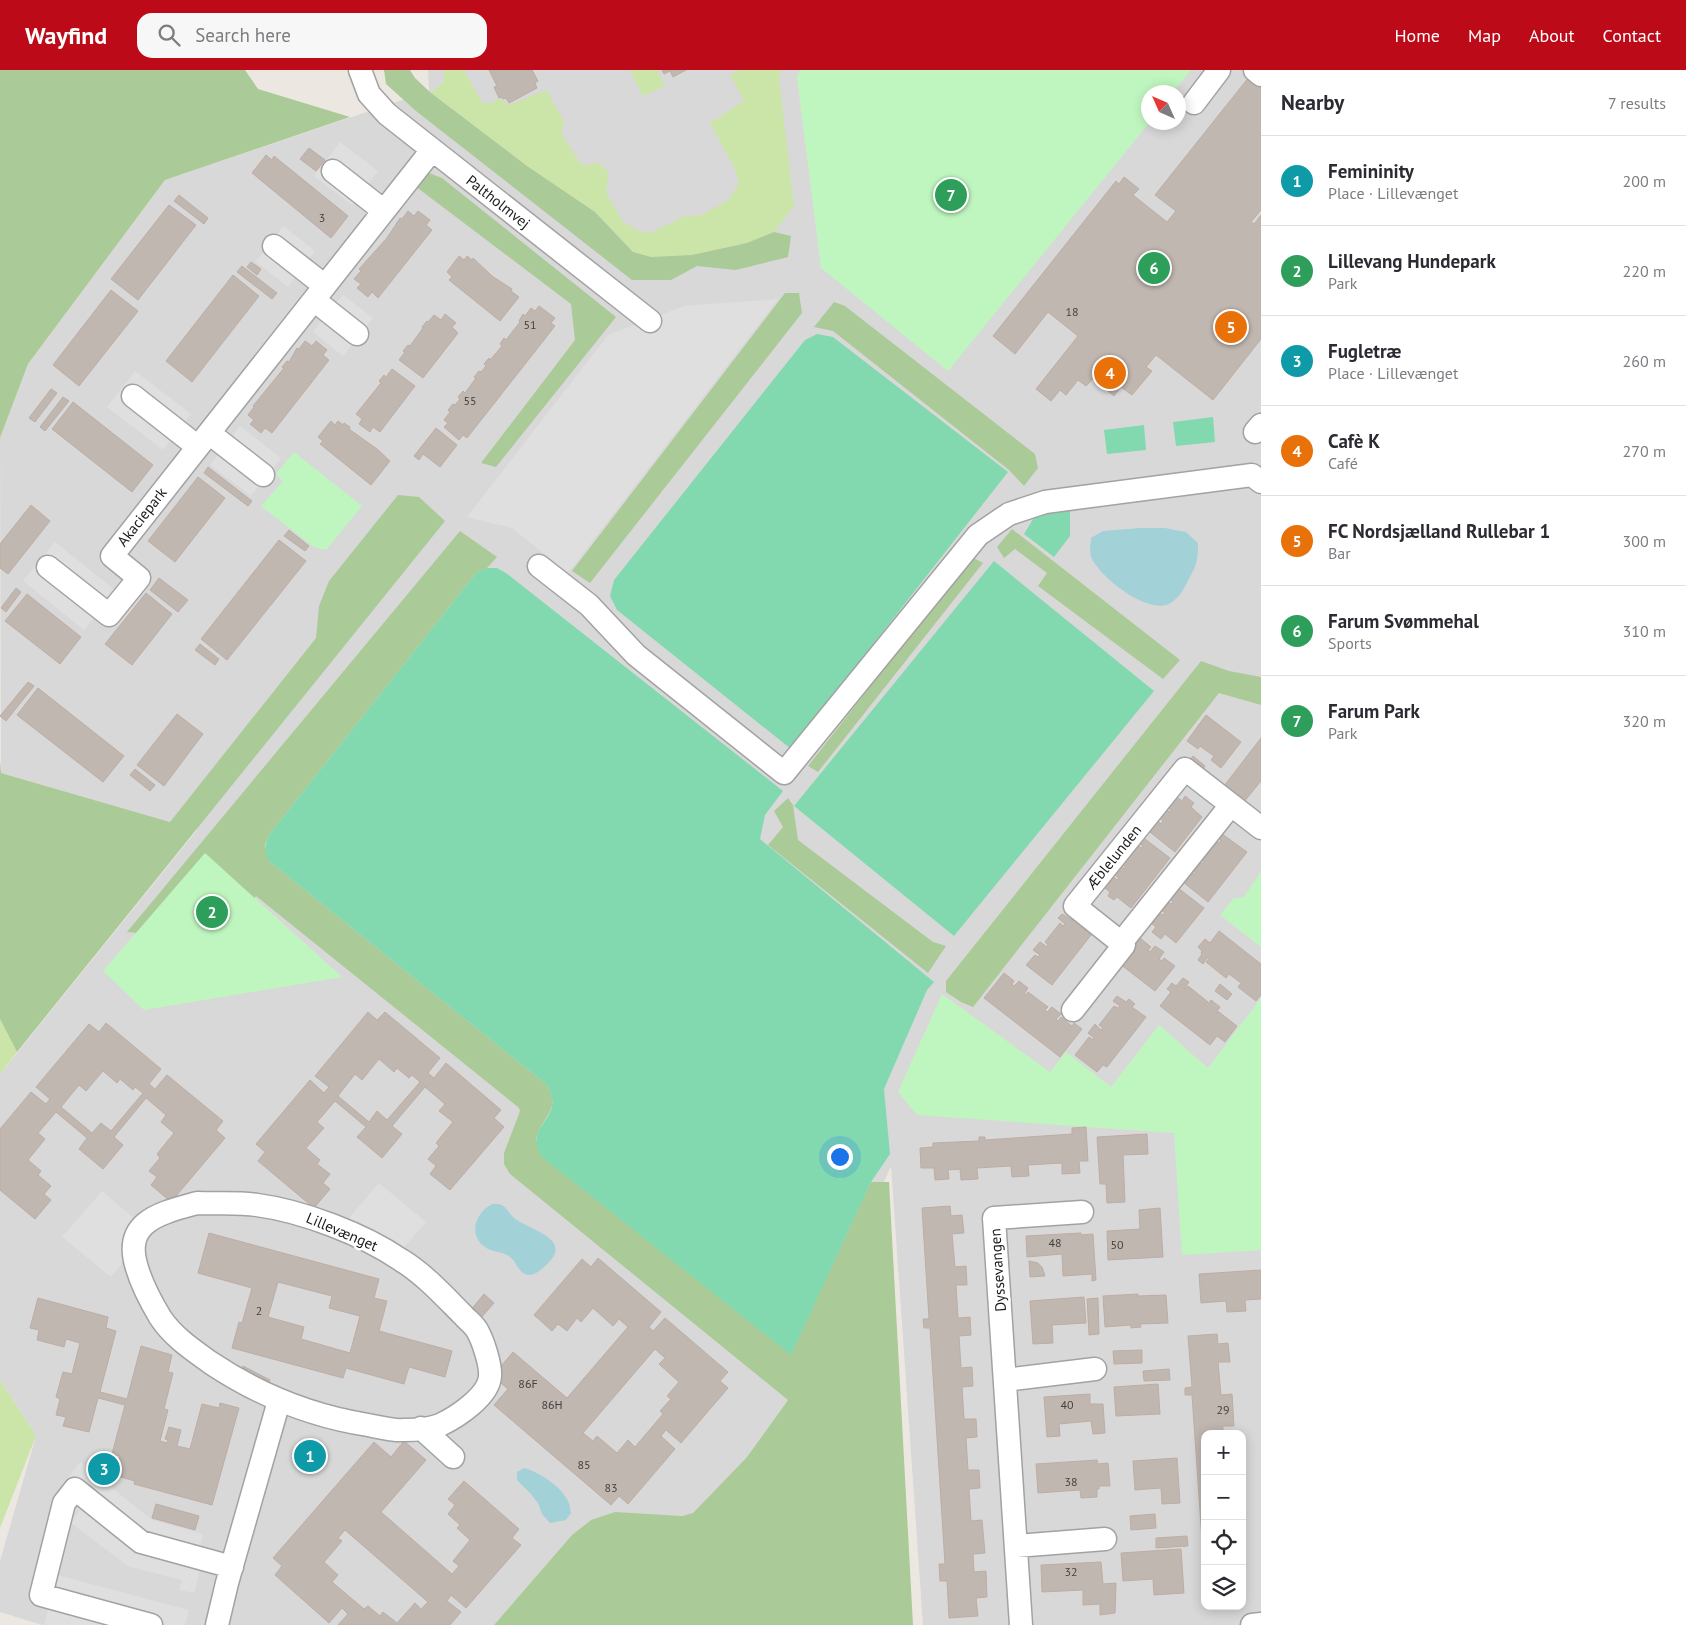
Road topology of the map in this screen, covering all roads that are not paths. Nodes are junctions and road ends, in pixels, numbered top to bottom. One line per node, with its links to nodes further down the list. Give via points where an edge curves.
1 (360, 70): 6 (street, Paltholmvej, via 369,94 387,114)
2 (1219, 70): 5 (street)
3 (1255, 70): 4 (street)
4 (1261, 75)
5 (1194, 103)
6 (432, 150): 8 (street, Akaciepark); 11 (street, Paltholmvej)
7 (333, 171): 8 (street)
8 (384, 211): 10 (street, Akaciepark)
9 (274, 246): 10 (street)
10 (320, 293): 12 (street); 14 (street, Akaciepark)
11 (650, 321)
12 (357, 334)
13 (134, 396): 14 (street)
14 (204, 440): 15 (street); 18 (street, Akaciepark, via 112,556 139,578 109,615)
15 (263, 475)
16 (1261, 482): 17 (street, via 1252,475 1045,502 1009,514 978,535 784,773 636,655 589,605)
17 (538, 566)
18 (48, 567)
19 (1231, 804): 20 (street, Æblelunden); 21 (street); 21 (street, Æblelunden, via 1185,769 1081,898 1075,906)
20 (1261, 828)
21 (1121, 943): 22 (street, via 1124,945)
22 (1073, 1010)
23 (1082, 1212): 25 (street, Dyssevangen, via 994,1218)
24 (1095, 1369): 25 (street)
25 (1005, 1380): 30 (street, Dyssevangen)
26 (279, 1401): 27 (street, Lillevænget, via 341,1421 402,1431); 27 (street, Lillevænget, via 188,1347 161,1319 141,1282 132,1254 133,1244 145,1223 162,1212 197,1203 256,1205 299,1214 338,1228 403,1260 478,1331 490,1377 485,1392 461,1413 438,1426); 31 (street)
27 (421, 1428): 28 (street)
28 (453, 1457)
29 (1105, 1539): 30 (street)
30 (1016, 1546): 35 (street, Dyssevangen)
31 (232, 1567): 33 (street, via 141,1542 75,1489 64,1503 41,1595); 34 (street)
32 (1261, 1624): 36 (street)
33 (151, 1625)
34 (217, 1625)
35 (1021, 1625)
36 (1252, 1625)

